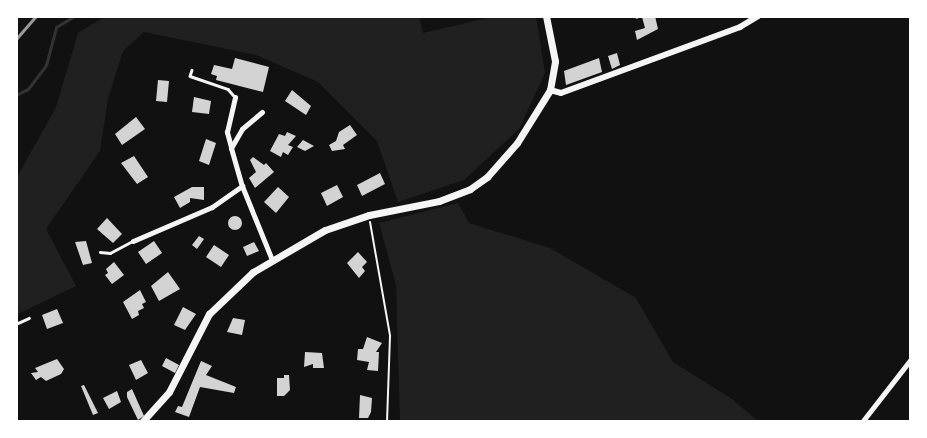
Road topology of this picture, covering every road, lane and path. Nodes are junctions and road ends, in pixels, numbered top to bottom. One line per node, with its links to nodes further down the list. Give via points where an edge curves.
1 (546, 16): 4 (main road, via 555,61)
2 (758, 16): 4 (street, via 740,27 561,93)
3 (192, 70): 5 (lane, via 190,76 228,89)
4 (550, 90): 9 (main road, via 517,143 487,177 470,189 439,201)
5 (235, 97): 7 (street, via 227,132)
6 (262, 112): 7 (street, via 242,129)
7 (231, 148): 8 (street)
8 (242, 186): 10 (street, via 204,211); 12 (street)
9 (369, 215): 12 (main road, via 312,235); 17 (path, via 390,336)
10 (133, 241): 11 (lane, via 110,253)
11 (100, 252)
12 (272, 260): 16 (main road, via 234,288 208,314 169,392)
13 (28, 318): 14 (lane)
14 (16, 324)
15 (911, 359): 18 (street)
16 (142, 422)
17 (386, 422)
18 (862, 422)

